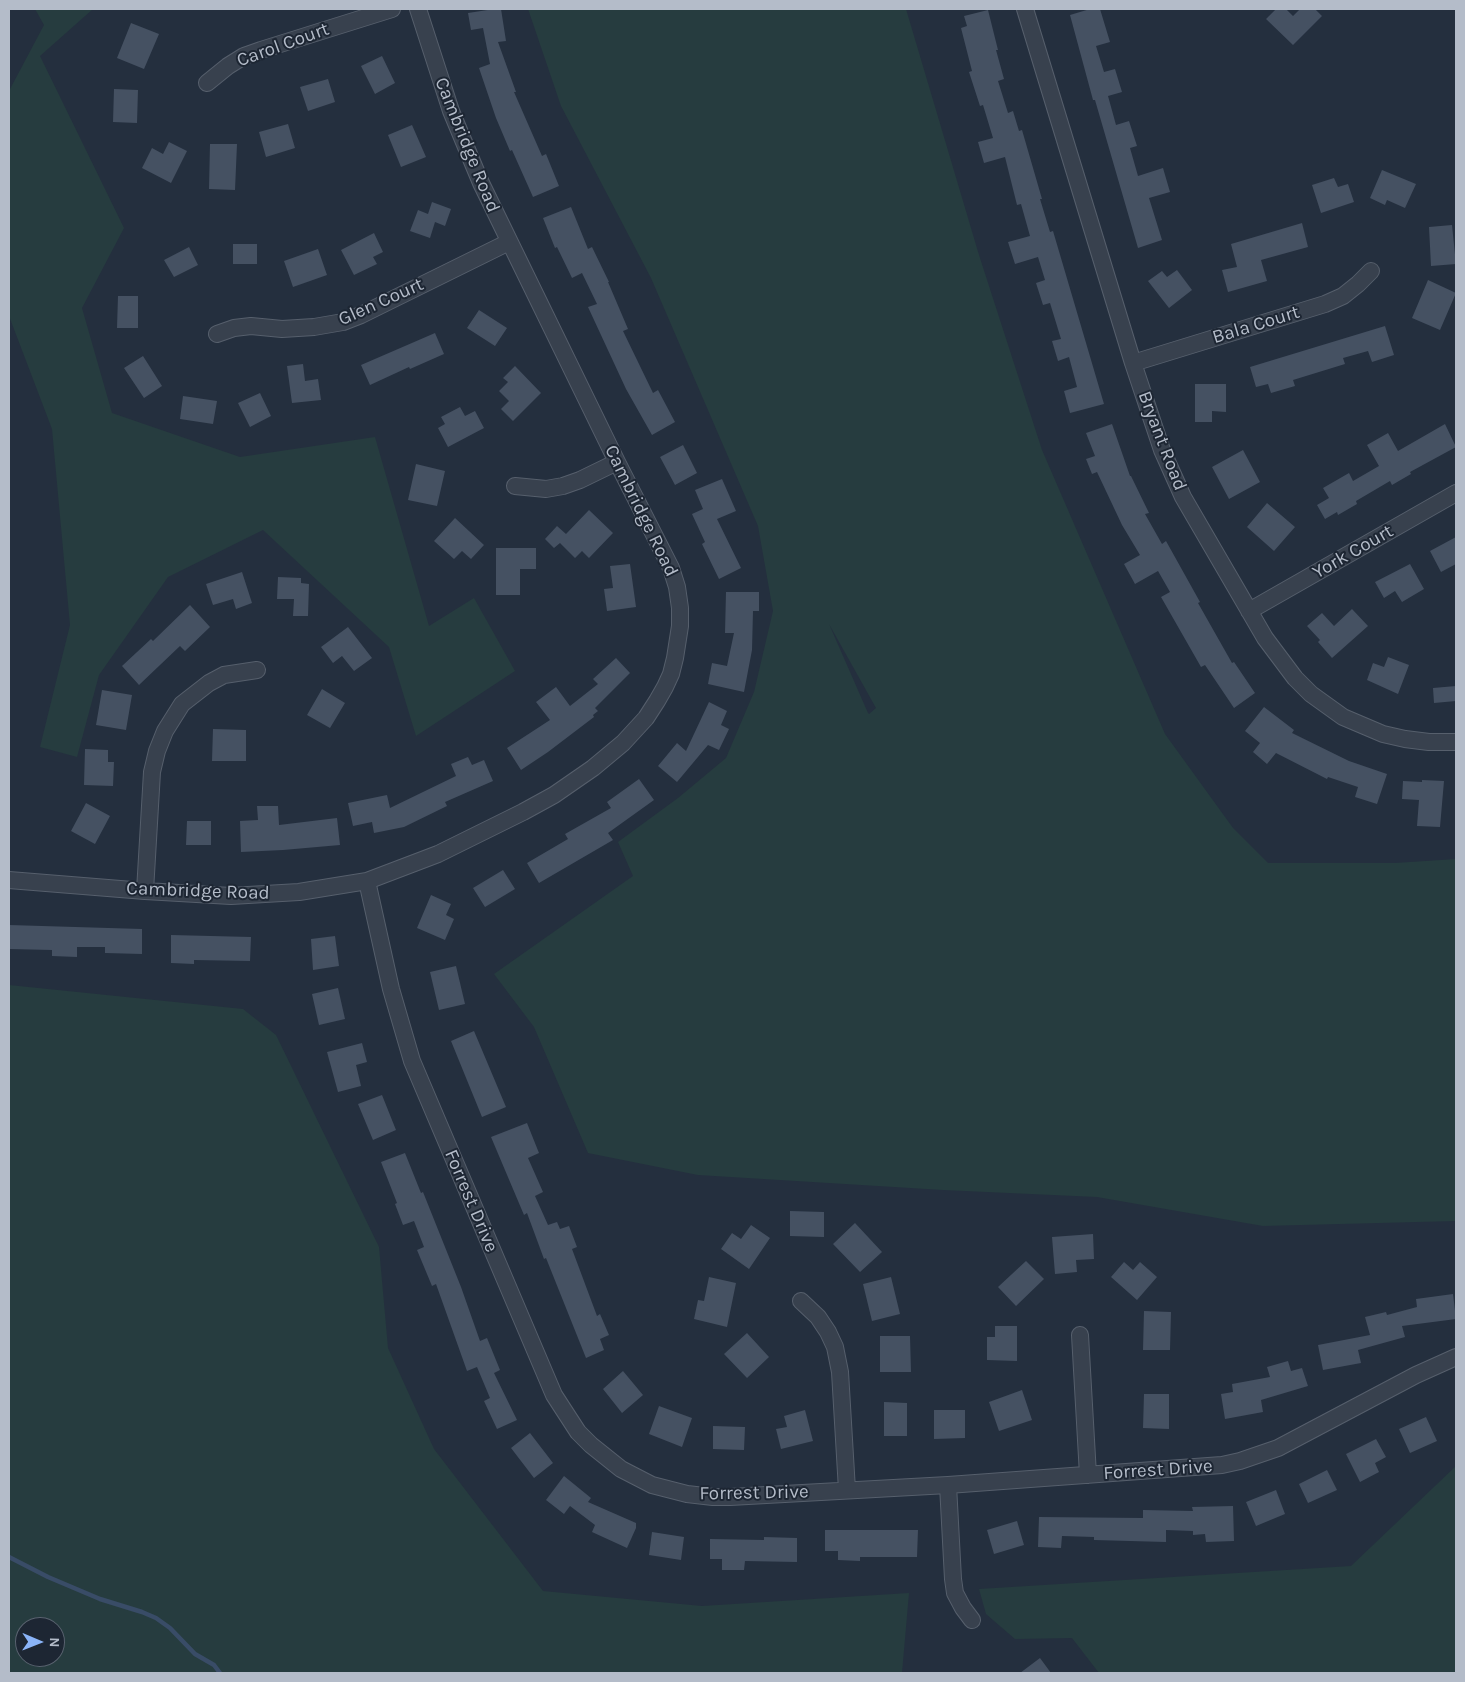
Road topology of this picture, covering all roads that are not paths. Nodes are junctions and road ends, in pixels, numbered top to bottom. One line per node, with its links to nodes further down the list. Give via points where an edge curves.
1 (392, 9): 4 (street, Carol Court, via 244,56)
2 (418, 9): 5 (street, Cambridge Road, via 454,118 480,183)
3 (1025, 9): 8 (street, Bryant Road)
4 (207, 82)
5 (509, 242): 7 (street, Glen Court, via 343,322 282,329 251,326); 9 (street, Cambridge Road)
6 (1371, 271): 8 (street, Bala Court, via 1343,296 1325,304)
7 (217, 334)
8 (1133, 363): 12 (street, Bryant Road, via 1172,475)
9 (617, 462): 10 (street, via 563,486); 16 (street, Cambridge Road, via 671,568 677,587 680,608 678,643 671,674 658,702 618,747 554,795 438,854)
10 (515, 486)
11 (1456, 493): 12 (street, York Court)
12 (1249, 611): 14 (street, Bryant Road, via 1264,638 1295,678 1343,717 1383,734 1405,739)
13 (257, 670): 17 (street, via 224,675 209,683 182,704 165,732 152,772)
14 (1456, 742)
15 (9, 880): 17 (street, Cambridge Road)
16 (367, 881): 17 (street, Cambridge Road, via 268,894); 23 (street, Forrest Drive, via 390,989 412,1061 554,1395 578,1432 621,1469 652,1485 686,1494 730,1497)
17 (145, 891)
18 (801, 1301): 23 (street, via 818,1318 835,1346 840,1372)
19 (1080, 1335): 21 (street)
20 (1456, 1358): 21 (street, Forrest Drive, via 1259,1455 1222,1465)
21 (1088, 1475): 22 (street, Forrest Drive)
22 (948, 1484): 23 (street, Forrest Drive); 24 (street, via 952,1579 955,1592)
23 (847, 1490)
24 (972, 1620)

